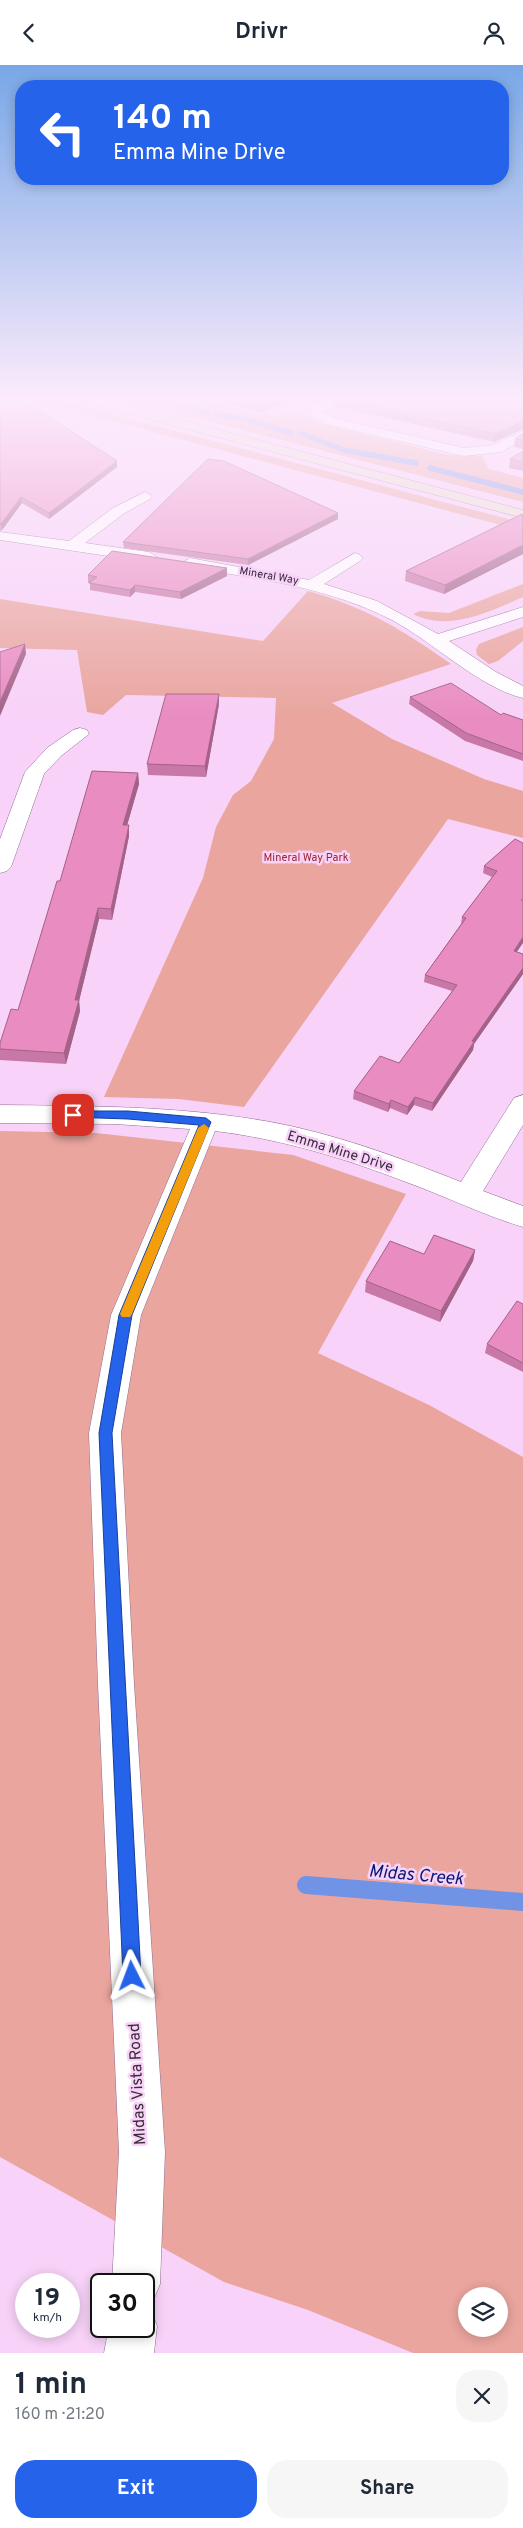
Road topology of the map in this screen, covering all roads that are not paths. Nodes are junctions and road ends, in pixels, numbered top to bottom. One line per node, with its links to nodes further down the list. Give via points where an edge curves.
1 (127, 506): 5 (street)
2 (492, 506): 3 (main road)
3 (523, 514)
4 (0, 536): 5 (street, Mineral Way)
5 (72, 546): 7 (street, Mineral Way)
6 (355, 558): 7 (street)
7 (313, 584): 9 (street, Mineral Way, via 376,606)
8 (523, 612): 9 (street)
9 (438, 639): 10 (street, Mineral Way, via 488,674)
10 (523, 693)
11 (80, 734): 12 (street, via 54,752 35,772)
12 (0, 867)
13 (523, 1105): 16 (street)
14 (0, 1114): 15 (street, Emma Mine Drive, via 128,1115)
15 (206, 1122): 16 (street, Emma Mine Drive, via 306,1139); 18 (street, Midas Vista Road, via 126,1315 105,1433 142,2152)
16 (467, 1195): 17 (street, Emma Mine Drive)
17 (523, 1217)
18 (136, 2273)
19 (131, 2338): 20 (street)
20 (129, 2353)

